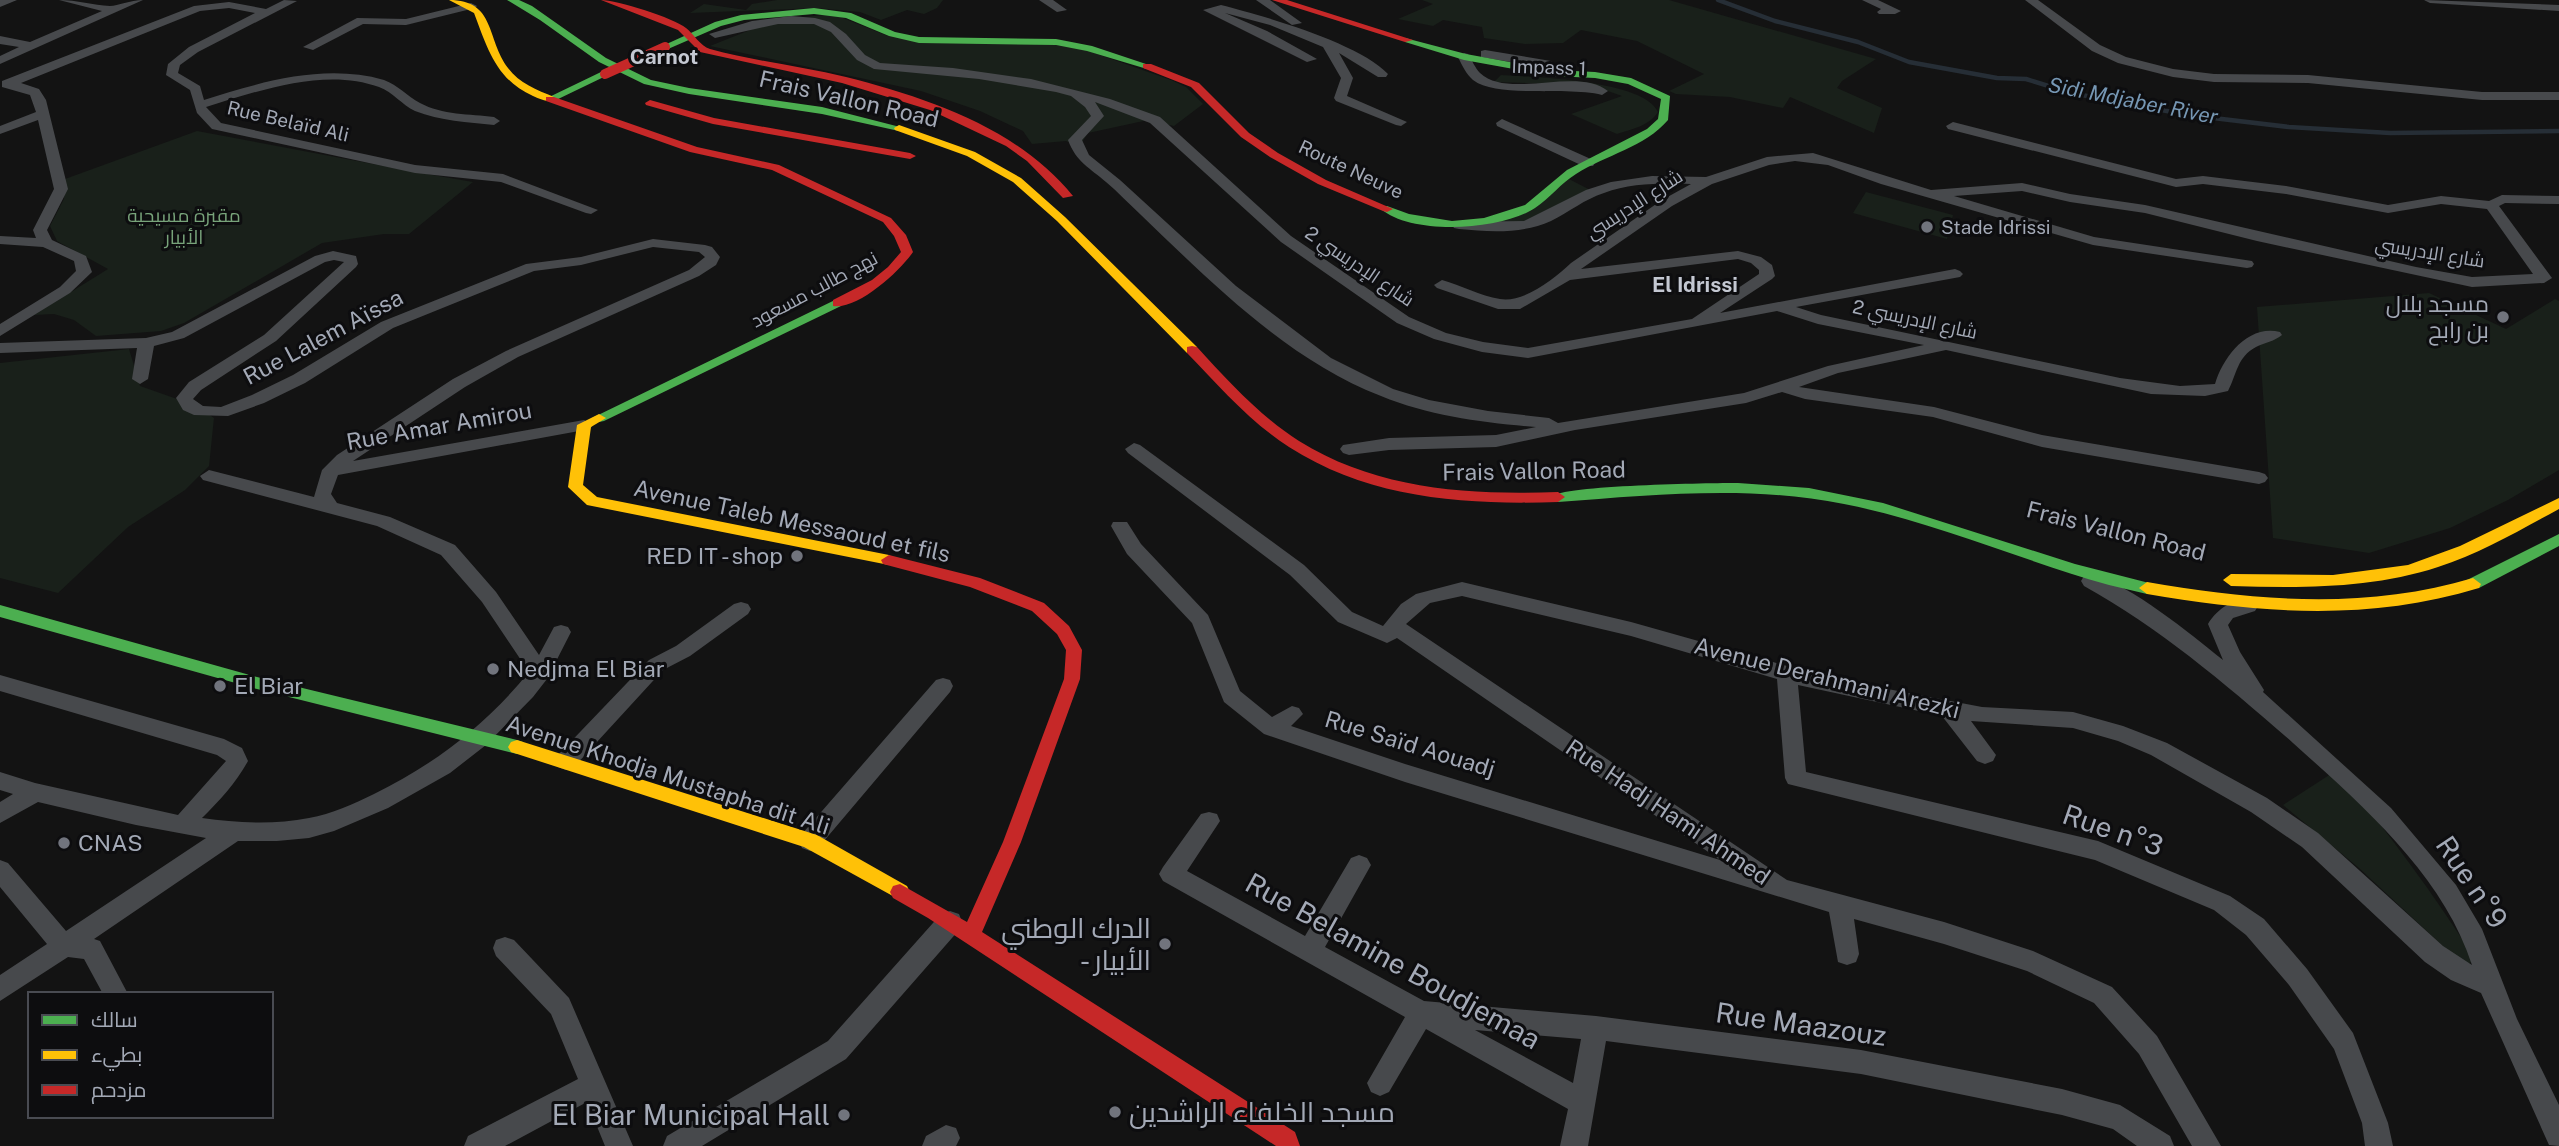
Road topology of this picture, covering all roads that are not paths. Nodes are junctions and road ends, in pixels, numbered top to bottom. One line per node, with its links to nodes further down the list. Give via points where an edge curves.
1 (12, 0): 15 (street)
2 (65, 0): 18 (street)
3 (137, 0): 18 (street)
4 (454, 0): 16 (main road)
5 (512, 0): 66 (main road, Frais Vallon Road, via 540,13 596,59 640,79 853,119 921,135 974,155 1021,183)
6 (542, 0): 27 (main road, Frais Vallon Road, via 618,55 659,73 864,110 936,127 991,148 1026,166 1081,212 1031,159 986,131 883,90)
7 (606, 0): 24 (main road)
8 (1045, 0): 19 (street)
9 (1262, 0): 28 (street)
10 (1277, 0): 32 (main road, Route Neuve)
11 (1868, 0): 20 (street, via 1895,11)
12 (2031, 0): 41 (street, via 2096,48 2173,73 2308,79 2482,96)
13 (2430, 0): 17 (street)
14 (291, 1): 22 (street)
15 (0, 4)
16 (471, 6): 30 (street, via 406,22 361,20); 42 (main road, via 482,20 502,71 524,90)
17 (2559, 8)
18 (113, 10): 29 (street)
19 (1061, 10)
20 (1883, 12)
21 (773, 14): 23 (main road); 25 (main road); 62 (main road, Route Neuve, via 831,12 919,40 1056,42 1089,48 1195,85 1245,135 1322,182 1391,212)
22 (261, 15): 38 (street, via 261,10 238,5 198,8); 44 (street, Rue Belaïd Ali, via 174,63 172,75 192,83)
23 (744, 17): 24 (main road); 27 (main road)
24 (668, 22): 27 (main road)
25 (715, 34): 27 (main road); 39 (street, شارع الإدريسي 2, via 814,21 833,25 853,51 875,65)
26 (0, 40): 29 (street)
27 (680, 44): 37 (main road, bridge)
28 (1328, 45): 33 (street, via 1274,23 1221,8 1209,10); 36 (street, via 1356,56); 48 (street, via 1347,78 1340,98)
29 (30, 46): 34 (street)
30 (309, 47)
31 (1485, 54): 35 (street, via 1551,65)
32 (1464, 57): 35 (main road, Route Neuve); 40 (street, Impass 1, via 1477,78 1491,84 1579,84)
33 (1311, 59)
34 (0, 60)
35 (1553, 73): 55 (main road, Route Neuve, via 1631,81 1666,98 1663,120 1651,131)
36 (1382, 74)
37 (607, 81): 42 (main road); 45 (main road)
38 (3, 84): 46 (street, via 38,94)
39 (1068, 89): 72 (street, شارع الإدريسي 2, via 1155,120 1286,239 1403,320 1440,336 1528,353); 81 (street, via 1096,114 1096,120 1075,140 1082,156 1310,351 1387,393 1437,407 1507,420)
40 (1602, 91)
41 (2559, 96)
42 (550, 99): 45 (main road)
43 (636, 99): 54 (main road, via 713,121 885,150)
44 (201, 105): 47 (street, via 296,78 352,79 380,84 419,108); 60 (street, Rue Belaïd Ali, via 217,126 415,169 503,178)
45 (571, 106): 80 (main road, نهج طالب مسعود, via 694,150 775,167 887,219 907,252 895,270 867,289)
46 (43, 114): 52 (street); 64 (street, via 61,189 40,230)
47 (494, 121)
48 (1401, 122)
49 (1503, 123): 53 (street)
50 (1540, 124): 53 (street)
51 (1953, 126): 59 (street, شارع الإدريسي, via 2176,183 2203,180 2286,190 2388,209 2441,200)
52 (0, 130)
53 (1529, 134): 55 (street)
54 (932, 163)
55 (1588, 163): 62 (main road, Route Neuve, via 1529,207 1486,221)
56 (1707, 181): 57 (street, شارع الإدريسي, via 1767,162 1813,157); 62 (street, via 1630,182 1598,191 1542,220 1520,226); 68 (street, شارع الإدريسي, via 1667,203)
57 (1930, 194): 65 (street, شارع الإدريسي, via 2093,241); 69 (street, شارع الإدريسي, via 2022,187 2145,209 2472,282)
58 (2559, 200): 59 (street, via 2502,199)
59 (2491, 205): 69 (street, شارع الإدريسي)
60 (591, 210)
61 (1028, 211): 66 (main road)
62 (1452, 225)
63 (0, 240): 64 (street)
64 (46, 243): 73 (street, via 81,259 84,272 65,290)
65 (2247, 264)
66 (1112, 269): 92 (main road, Frais Vallon Road, via 1265,424 1301,449 1366,479 1461,498 1578,497 1711,487 1812,493 1894,510)
67 (1955, 274): 71 (street)
68 (1566, 276): 70 (street, شارع الإدريسي, via 1520,304 1498,304); 72 (street, شارع الإدريسي, via 1738,255 1767,268 1767,276)
69 (2552, 278)
70 (1442, 285)
71 (1778, 306): 72 (street, شارع الإدريسي 2); 76 (street, شارع الإدريسي 2)
72 (1692, 324)
73 (0, 331)
74 (2274, 335): 76 (street, شارع الإدريسي 2, via 2239,349 2221,387 2212,391 2164,389 2075,374)
75 (146, 343): 77 (street, Rue Lalem Aïssa); 78 (street); 85 (street, Rue Lalem Aïssa, via 208,321 320,258 351,258 351,264 270,338 195,386 184,398 200,411 222,412 299,379 387,326 531,267 581,261 653,243 700,248 713,257 694,273 512,354 459,383)
76 (1948, 346): 79 (street, via 1834,369)
77 (0, 348)
78 (140, 379)
79 (1782, 387): 81 (street, via 1746,398); 87 (street, via 1934,412 2056,443)
80 (584, 425): 85 (street, Rue Amar Amirou); 122 (main road, Avenue Taleb Messaoud et fils, via 575,488 592,501 862,553 974,582 1038,607 1063,630 1074,650 1072,679 1012,842)
81 (1575, 425): 82 (street, via 1496,441)
82 (1343, 446): 84 (main road)
83 (1134, 449): 97 (street, via 1297,570 1345,617 1388,636)
84 (1381, 461)
85 (331, 470): 89 (street, Rue Amar Amirou, via 322,495)
86 (209, 476): 89 (street)
87 (2259, 478)
88 (2559, 503): 93 (main road, Frais Vallon Road, via 2459,552 2408,570 2321,580)
89 (331, 507): 99 (street, via 383,521 448,550 489,597)
90 (1120, 526): 106 (street, Rue Saïd Aouadj, via 1134,548 1201,620 1231,696)
91 (2559, 539): 94 (main road, Frais Vallon Road, via 2463,587 2421,597 2351,604)
92 (2048, 560): 94 (main road, Frais Vallon Road, via 2152,589); 103 (street, via 2134,605)
93 (2209, 578)
94 (2258, 604): 103 (street, via 2226,613 2218,624 2231,655)
95 (741, 609): 109 (street, via 656,665)
96 (0, 611): 107 (main road, Avenue Khodja Mustapha dit Ali, via 257,683)
97 (1394, 626): 100 (street, Avenue Derahmani Arezki, via 1406,608 1433,592 1462,589 1631,629); 120 (street, Rue Hadj Hami Ahmed)
98 (561, 632): 99 (street)
99 (540, 673): 107 (street)
100 (1787, 674): 104 (street, Avenue Derahmani Arezki); 143 (street, Rue n°3, via 1796,778 2098,851 2222,903 2255,927 2344,1042 2375,1123)
101 (0, 683): 115 (street, via 234,754 237,761 229,775)
102 (943, 686): 117 (street)
103 (2267, 708): 127 (street, Rue n°9, via 2363,794 2408,844 2465,919)
104 (1950, 710): 108 (street); 127 (street, Avenue Derahmani Arezki, via 2073,720 2159,749 2259,805 2310,840 2434,954)
105 (1292, 714): 106 (street)
106 (1272, 728): 120 (street, Rue Saïd Aouadj)
107 (482, 737): 109 (main road, Avenue Khodja Mustapha dit Ali); 116 (street, via 442,768 346,817 308,828)
108 (1985, 755)
109 (566, 761): 117 (main road, Avenue Khodja Mustapha dit Ali)
110 (0, 768): 111 (street, via 7,770)
111 (0, 778): 112 (street)
112 (35, 792): 113 (street); 115 (street)
113 (0, 814)
114 (1209, 821): 125 (street, Rue Belamine Boudjemaa, via 1171,874)
115 (182, 825): 116 (street)
116 (236, 830): 123 (street)
117 (810, 841): 122 (main road, Avenue Khodja Mustapha dit Ali)
118 (1359, 865): 125 (street)
119 (0, 870): 123 (street)
120 (1780, 888): 121 (street, Rue Hadj Hami Ahmed)
121 (1840, 906): 126 (street); 142 (street, Rue Hadj Hami Ahmed, via 2033,962 2103,995 2148,1045)
122 (961, 929): 136 (main road, Avenue Khodja Mustapha dit Ali); 139 (street, via 837,1050)
123 (63, 946): 128 (street); 129 (street, via 91,949)
124 (505, 948): 133 (street, via 560,1006)
125 (1309, 951): 130 (street, Rue Belamine Boudjemaa)
126 (1847, 954)
127 (2491, 985): 135 (street, Rue n°9)
128 (0, 989)
129 (115, 992)
130 (1421, 1013): 131 (street, Rue Maazouz); 132 (street); 134 (street, Rue Belamine Boudjemaa)
131 (1596, 1028): 134 (street); 141 (street, Rue Maazouz, via 1861,1062 2062,1102 2120,1118)
132 (1380, 1083)
133 (594, 1084): 137 (street); 138 (street)
134 (1583, 1103): 140 (street)
135 (2559, 1135)
136 (1291, 1144)
137 (478, 1146)
138 (619, 1146)
139 (677, 1146)
140 (1574, 1146)
141 (2160, 1146)
142 (2207, 1146)
143 (2379, 1146)

